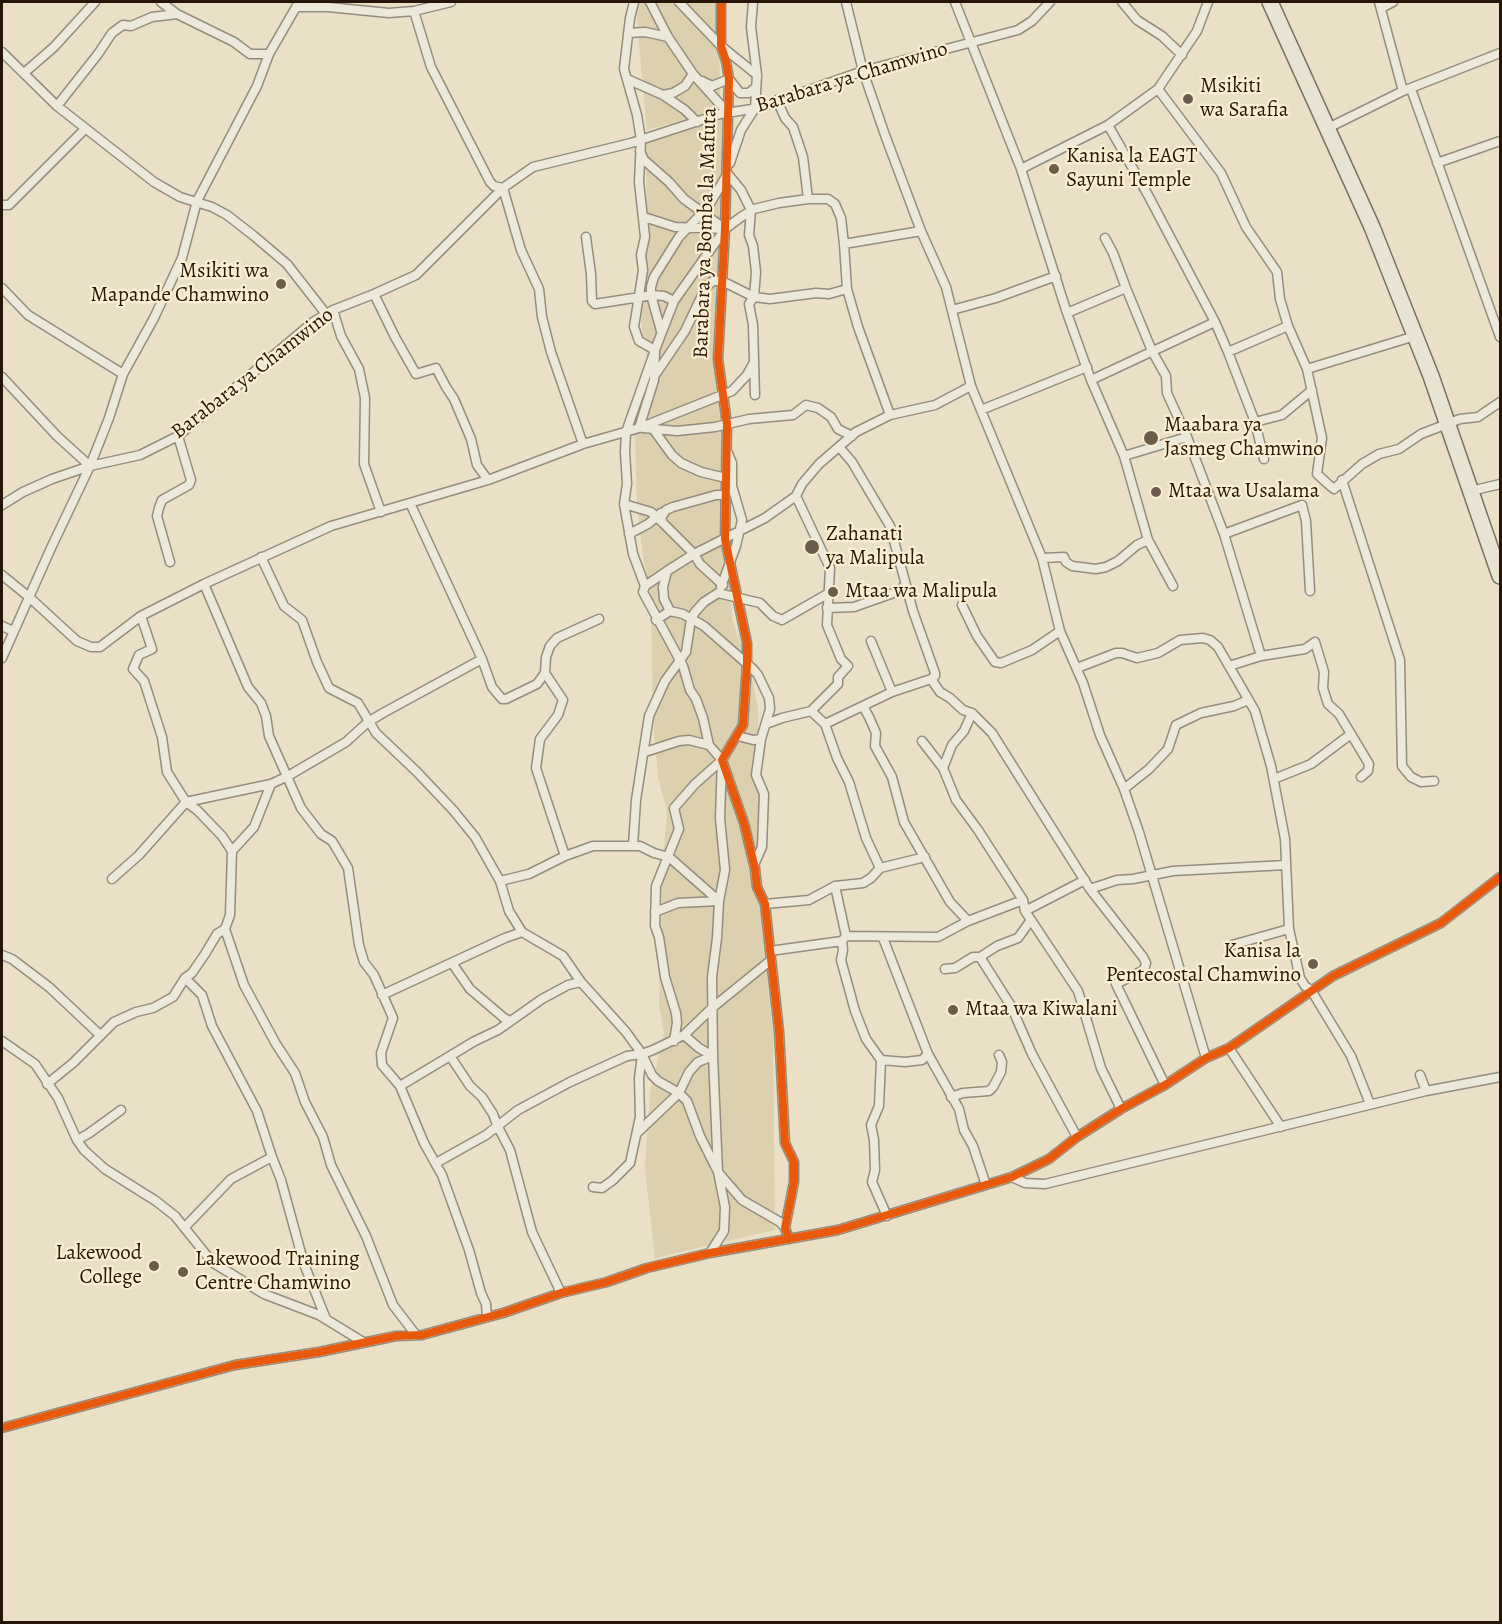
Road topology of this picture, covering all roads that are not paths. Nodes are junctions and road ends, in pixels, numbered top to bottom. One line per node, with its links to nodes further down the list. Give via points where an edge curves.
1 (95, 2): 30 (street)
2 (159, 2): 19 (street); 20 (street)
3 (451, 2): 18 (street)
4 (634, 2): 21 (street)
5 (650, 2): 22 (street)
6 (679, 2): 24 (street)
7 (720, 2): 24 (street, Barabara ya Bomba la Mafuta)
8 (753, 2): 31 (street)
9 (846, 2): 29 (street)
10 (955, 2): 23 (street)
11 (1049, 2): 23 (street, Barabara ya Chamwino, via 1018,30)
12 (1122, 2): 28 (street, via 1137,20)
13 (1208, 2): 28 (street)
14 (1270, 2): 45 (highway)
15 (1393, 2): 17 (street)
16 (297, 4): 18 (street, via 389,13); 27 (street)
17 (1380, 5): 37 (street)
18 (414, 11): 53 (street, via 431,67 490,182)
19 (177, 14): 20 (street); 27 (street, via 250,54)
20 (152, 17): 40 (street, via 131,26 123,25 111,33)
21 (628, 33): 22 (street); 33 (street, via 624,69)
22 (668, 37): 32 (street)
23 (971, 43): 29 (street, Barabara ya Chamwino); 51 (street)
24 (721, 46): 31 (street); 34 (street, Barabara ya Bomba la Mafuta)
25 (2, 52): 30 (street)
26 (1500, 53): 37 (street)
27 (269, 54): 55 (street, via 257,86)
28 (1182, 55): 36 (street)
29 (863, 71): 39 (street, Barabara ya Chamwino); 64 (street)
30 (24, 73): 40 (street)
31 (757, 75): 35 (street)
32 (696, 76): 34 (street, via 712,86); 38 (street, via 673,93); 42 (street)
33 (627, 79): 38 (street); 47 (street)
34 (729, 79): 35 (street, via 740,93 749,93); 42 (street, Barabara ya Bomba la Mafuta)
35 (756, 87): 41 (street)
36 (1158, 89): 44 (street); 84 (street, via 1221,173 1246,226 1277,272)
37 (1407, 90): 45 (street); 50 (street)
38 (663, 95): 43 (street)
39 (777, 100): 41 (street, Barabara ya Chamwino); 54 (street, via 793,127 803,157)
40 (57, 106): 46 (street)
41 (755, 108): 42 (street, Barabara ya Chamwino); 52 (street, via 741,130)
42 (727, 112): 43 (street, Barabara ya Chamwino); 52 (street, Barabara ya Bomba la Mafuta)
43 (697, 122): 47 (street, Barabara ya Chamwino)
44 (1108, 125): 51 (street); 83 (street)
45 (1328, 128): 86 (highway)
46 (85, 129): 55 (street, via 154,182); 56 (street, via 9,205)
47 (641, 140): 49 (street); 53 (street, Barabara ya Chamwino, via 533,167)
48 (1500, 141): 50 (street)
49 (640, 151): 59 (street, via 644,160); 60 (street)
50 (1437, 163): 82 (street)
51 (1021, 169): 69 (street)
52 (727, 173): 57 (street, Barabara ya Bomba la Mafuta); 58 (street); 59 (street)
53 (502, 188): 74 (street, Barabara ya Chamwino, via 416,275); 114 (street, via 521,250 539,289 551,352)
54 (808, 199): 58 (street); 68 (street, via 835,204 842,218)
55 (197, 201): 80 (street, via 227,215 287,264); 94 (street, via 182,258)
56 (2, 206)
57 (726, 210): 61 (street); 63 (street, Barabara ya Bomba la Mafuta)
58 (751, 210): 61 (street); 65 (street)
59 (702, 214): 62 (street); 63 (street)
60 (644, 218): 62 (street); 76 (street, via 643,270)
61 (735, 222): 63 (street); 65 (street)
62 (687, 228): 63 (street); 75 (street, via 654,277)
63 (725, 229): 70 (street, Barabara ya Bomba la Mafuta); 78 (street)
64 (921, 231): 68 (street); 79 (street)
65 (749, 235): 77 (street, via 756,272)
66 (586, 237): 76 (street, via 591,301 596,304)
67 (1105, 238): 72 (street)
68 (844, 244): 73 (street)
69 (1056, 276): 79 (street); 81 (street)
70 (722, 281): 77 (street); 95 (street, via 713,281 706,287 685,331); 100 (street, Barabara ya Bomba la Mafuta, via 718,359)
71 (2, 288): 94 (street, via 28,315)
72 (1126, 288): 81 (street); 89 (street)
73 (847, 289): 77 (street, via 829,294); 104 (street)
74 (374, 294): 80 (street, Barabara ya Chamwino); 121 (street, via 416,374 435,368 454,399 477,465)
75 (651, 295): 76 (street); 78 (street); 85 (street)
76 (637, 297): 88 (street, via 634,327 639,341)
77 (754, 297): 91 (street, via 749,304)
78 (674, 301): 85 (street)
79 (952, 310): 98 (street)
80 (329, 312): 111 (street, Barabara ya Chamwino); 131 (street, via 359,369 364,398 364,464)
81 (1067, 313): 92 (street)
82 (1497, 314): 87 (street)
83 (1215, 322): 89 (street); 90 (street)
84 (1288, 326): 90 (street); 93 (street)
85 (662, 333): 88 (street)
86 (1415, 336): 93 (street); 107 (highway)
87 (1500, 337)
88 (655, 350): 95 (street); 110 (street)
89 (1152, 351): 97 (street); 113 (street, via 1166,376 1167,393)
90 (1228, 352): 105 (street)
91 (753, 364): 100 (street, via 738,386); 101 (street)
92 (1087, 368): 97 (street); 103 (street)
93 (1307, 369): 99 (street)
94 (123, 374): 119 (street)
95 (655, 375): 108 (street)
96 (2, 377): 119 (street)
97 (1091, 380): 117 (street)
98 (971, 386): 103 (street); 104 (street, via 936,405)
99 (1312, 390): 105 (street, via 1282,416); 122 (street, via 1322,438 1317,474 1334,489)
100 (723, 395): 106 (street, Barabara ya Bomba la Mafuta); 108 (street)
101 (755, 395)
102 (1500, 402): 107 (street, via 1478,417)
103 (981, 410): 141 (street)
104 (890, 416): 112 (street)
105 (1255, 422): 118 (street)
106 (727, 424): 109 (street); 112 (street, via 793,415 806,405 818,408 831,417 838,429); 115 (street, Barabara ya Bomba la Mafuta)
107 (1448, 425): 122 (street, via 1421,434 1399,449 1379,454); 124 (highway)
108 (639, 428): 109 (street); 110 (street)
109 (653, 429): 120 (street, via 681,463)
110 (626, 432): 114 (street); 128 (street)
111 (178, 436): 119 (street, Barabara ya Chamwino, via 140,454); 142 (street, via 191,480 162,500 157,516)
112 (852, 436): 116 (street)
113 (1188, 437): 117 (street); 136 (street)
114 (583, 444): 121 (street)
115 (726, 447): 120 (street, Barabara ya Bomba la Mafuta); 134 (street, via 742,520)
116 (840, 448): 126 (street, via 819,464); 149 (street, via 890,526)
117 (1124, 456): 138 (street)
118 (1264, 459)
119 (90, 466): 129 (street, Barabara ya Chamwino, via 52,479); 155 (street)
120 (726, 478): 125 (street, Barabara ya Bomba la Mafuta)
121 (488, 480): 127 (street)
122 (1342, 480): 196 (street, via 1400,660 1402,766 1420,782)
123 (1500, 484): 124 (street)
124 (1471, 491): 145 (highway)
125 (726, 495): 130 (street); 137 (street, Barabara ya Bomba la Mafuta)
126 (796, 496): 134 (street); 154 (street, via 830,568)
127 (410, 503): 131 (street); 170 (street)
128 (624, 504): 132 (street); 135 (street)
129 (2, 505)
130 (666, 510): 132 (street); 133 (street)
131 (381, 512): 140 (street, via 331,526)
132 (657, 516): 133 (street); 135 (street)
133 (663, 524): 139 (street)
134 (739, 531): 137 (street); 143 (street)
135 (629, 534): 150 (street)
136 (1224, 534): 152 (street, via 1302,505); 168 (street)
137 (726, 538): 139 (street); 143 (street, Barabara ya Bomba la Mafuta)
138 (1148, 540): 141 (street, via 1118,561 1096,569 1072,566 1064,557); 151 (street)
139 (694, 554): 144 (street); 148 (street)
140 (261, 557): 147 (street); 182 (street, via 284,606 302,620 329,688 357,703)
141 (1042, 558): 166 (street)
142 (170, 562)
143 (730, 566): 148 (street); 156 (street, Barabara ya Bomba la Mafuta)
144 (667, 571): 150 (street); 159 (street, via 663,587)
145 (1500, 574)
146 (2, 575): 155 (street)
147 (204, 584): 160 (street); 193 (street, via 248,687 261,703 269,736)
148 (723, 585): 153 (street)
149 (906, 585): 158 (street, via 854,607); 176 (street, via 935,673)
150 (645, 586): 163 (street, via 644,597)
151 (1173, 586)
152 (1310, 591)
153 (718, 593): 156 (street); 162 (street)
154 (829, 593): 156 (street, via 782,620 760,603); 158 (street)
155 (29, 597): 160 (street, via 65,632 91,647 100,646); 165 (street)
156 (736, 597): 172 (street, Barabara ya Bomba la Mafuta, via 747,644)
157 (962, 605): 166 (street, via 995,662 1032,650)
158 (828, 608): 180 (street, via 827,626 848,666 838,677 838,684)
159 (670, 611): 162 (street); 163 (street)
160 (141, 616): 201 (street, via 152,649 139,655 132,669 144,681 162,736 167,772)
161 (599, 619): 175 (street, via 557,638 546,657)
162 (691, 619): 171 (street, via 686,652); 172 (street)
163 (656, 620): 171 (street)
164 (2, 626): 165 (street)
165 (13, 631): 169 (street)
166 (1060, 631): 174 (street)
167 (871, 640): 177 (street)
168 (1261, 656): 173 (street); 185 (street, via 1305,649 1315,642 1328,704)
169 (2, 658)
170 (482, 659): 175 (street, via 492,687 502,699 537,684); 182 (street)
171 (680, 661): 189 (street, via 703,718); 190 (street, via 657,695)
172 (747, 664): 184 (street, via 758,675 769,698); 186 (street, Barabara ya Bomba la Mafuta, via 743,725)
173 (1229, 666): 174 (street, via 1218,647 1203,638 1180,640 1158,653 1137,658 1116,653); 178 (street)
174 (1077, 668): 198 (street)
175 (545, 673): 204 (street, via 563,700 558,715 540,739 537,768)
176 (931, 679): 177 (street); 181 (street, via 940,693)
177 (892, 692): 179 (street)
178 (1248, 700): 195 (street); 198 (street, via 1201,713 1176,725 1168,749)
179 (863, 706): 183 (street); 206 (street, via 876,733 875,746 892,777 904,822)
180 (811, 711): 183 (street); 184 (street)
181 (972, 713): 192 (street); 213 (street, via 992,734)
182 (368, 722): 193 (street, via 346,742); 214 (street, via 453,810 475,837)
183 (825, 723): 209 (street)
184 (766, 724): 187 (street)
185 (1351, 734): 194 (street, via 1369,764); 195 (street, via 1311,764)
186 (738, 736): 187 (street); 191 (street, Barabara ya Bomba la Mafuta)
187 (761, 739): 207 (street, via 756,775 764,794 762,847)
188 (922, 741): 192 (street)
189 (709, 745): 190 (street, via 679,741); 191 (street)
190 (645, 752): 202 (street)
191 (722, 760): 199 (street); 200 (street); 205 (street, Barabara ya Bomba la Mafuta, via 674,808 679,829)
192 (943, 768): 217 (street, via 956,800)
193 (288, 776): 197 (street); 238 (street, via 301,808 332,842 348,868 359,945)
194 (1361, 777)
195 (1274, 779): 208 (street)
196 (1434, 780)
197 (271, 784): 201 (street); 203 (street, via 254,827)
198 (1124, 789): 210 (street)
199 (734, 794): 200 (street, via 728,792); 207 (street)
200 (721, 799): 218 (street, via 724,870)
201 (186, 802): 203 (street); 212 (street)
202 (633, 846): 204 (street, via 593,846); 205 (street)
203 (232, 851): 224 (street, via 230,915)
204 (565, 856): 214 (street, via 529,874)
205 (669, 857): 218 (street); 221 (street, via 656,886)
206 (925, 857): 209 (street); 223 (street, via 950,902)
207 (754, 865): 219 (street, via 757,887)
208 (1286, 865): 210 (street); 225 (street)
209 (880, 868): 215 (street, via 863,883)
210 (1151, 875): 216 (street); 251 (street)
211 (1500, 877): 237 (street, via 1440,923)
212 (112, 879)
213 (1084, 880): 216 (street); 220 (street)
214 (500, 881): 226 (street, via 509,911)
215 (835, 886): 219 (street, via 809,900); 227 (street)
216 (1090, 889): 256 (street, via 1146,963 1144,970 1116,984)
217 (1023, 900): 220 (street); 223 (street)
218 (719, 901): 221 (street, via 678,903); 239 (street)
219 (765, 904): 231 (street)
220 (1025, 910): 222 (street)
221 (655, 912): 244 (street, via 665,977 676,1013)
222 (1031, 920): 232 (street, via 1018,938); 262 (street, via 1078,991 1101,1068)
223 (968, 921): 228 (street, via 938,937)
224 (225, 929): 235 (street, via 217,934); 283 (street, via 244,985 295,1073 393,1305)
225 (1289, 929): 229 (street); 237 (street, via 1300,978)
226 (522, 932): 233 (street); 236 (street, via 563,956)
227 (844, 938): 228 (street); 231 (street); 252 (street, via 841,960 855,1011 866,1039)
228 (883, 938): 247 (street)
229 (1232, 945)
230 (2, 955): 241 (street, via 49,987)
231 (771, 955): 239 (street); 277 (street, via 785,1143 794,1162)
232 (980, 957): 234 (street); 267 (street, via 1011,1006)
233 (452, 963): 238 (street); 240 (street, via 470,989)
234 (945, 969)
235 (185, 978): 241 (street, via 173,997 114,1023); 269 (street, via 202,995 212,1026 256,1111)
236 (580, 982): 240 (street, via 568,985); 246 (street)
237 (1311, 990): 245 (street); 261 (street, via 1351,1056)
238 (382, 995): 257 (street, via 393,1018 381,1053 382,1065)
239 (712, 1008): 242 (street); 250 (street)
240 (510, 1021): 249 (street)
241 (100, 1035): 255 (street)
242 (684, 1035): 244 (street); 250 (street)
243 (2, 1041): 255 (street, via 35,1064)
244 (674, 1041): 246 (street)
245 (1229, 1048): 251 (street); 265 (street)
246 (642, 1054): 259 (street, via 652,1075); 264 (street, via 627,1056 570,1082); 266 (street)
247 (928, 1054): 252 (street, via 922,1060); 260 (street)
248 (999, 1055): 260 (street, via 1001,1072 989,1091)
249 (450, 1056): 257 (street); 264 (street, via 482,1097)
250 (713, 1056): 259 (street, via 693,1067); 271 (street)
251 (1206, 1058): 256 (street)
252 (881, 1060): 275 (street, via 879,1106 871,1125 875,1170 872,1182)
253 (1420, 1075): 258 (street)
254 (1500, 1077): 258 (street)
255 (47, 1084): 268 (street, via 58,1098)
256 (1165, 1085): 262 (street)
257 (400, 1086): 270 (street)
258 (1426, 1091): 261 (street)
259 (679, 1093): 266 (street); 271 (street, via 692,1111)
260 (951, 1097): 273 (street)
261 (1370, 1104): 265 (street)
262 (1121, 1109): 267 (street)
263 (121, 1110): 268 (street)
264 (496, 1125): 270 (street, via 486,1135); 280 (street, via 510,1150 532,1232)
265 (1281, 1127): 272 (street, via 1045,1184 1025,1183)
266 (637, 1133): 274 (street, via 630,1163 602,1188)
267 (1077, 1137): 272 (street, via 1049,1159)
268 (77, 1140): 276 (street, via 105,1169 156,1201)
269 (272, 1156): 276 (street, via 231,1179); 282 (street, via 304,1264)
270 (436, 1163): 281 (street, via 469,1250)
271 (718, 1172): 277 (street, via 742,1200); 279 (street, via 726,1217 724,1231)
272 (1012, 1177): 273 (street)
273 (986, 1185): 275 (street)
274 (593, 1187)
275 (887, 1216): 278 (street)
276 (185, 1227): 282 (street, via 212,1262 264,1294)
277 (785, 1228): 278 (street)
278 (789, 1239): 279 (street)
279 (710, 1253): 280 (street)
280 (561, 1293): 281 (street)
281 (487, 1317): 283 (street)
282 (326, 1319): 284 (street)
283 (416, 1335): 284 (street)
284 (363, 1342): 285 (street, via 235,1365)
285 (2, 1428)

